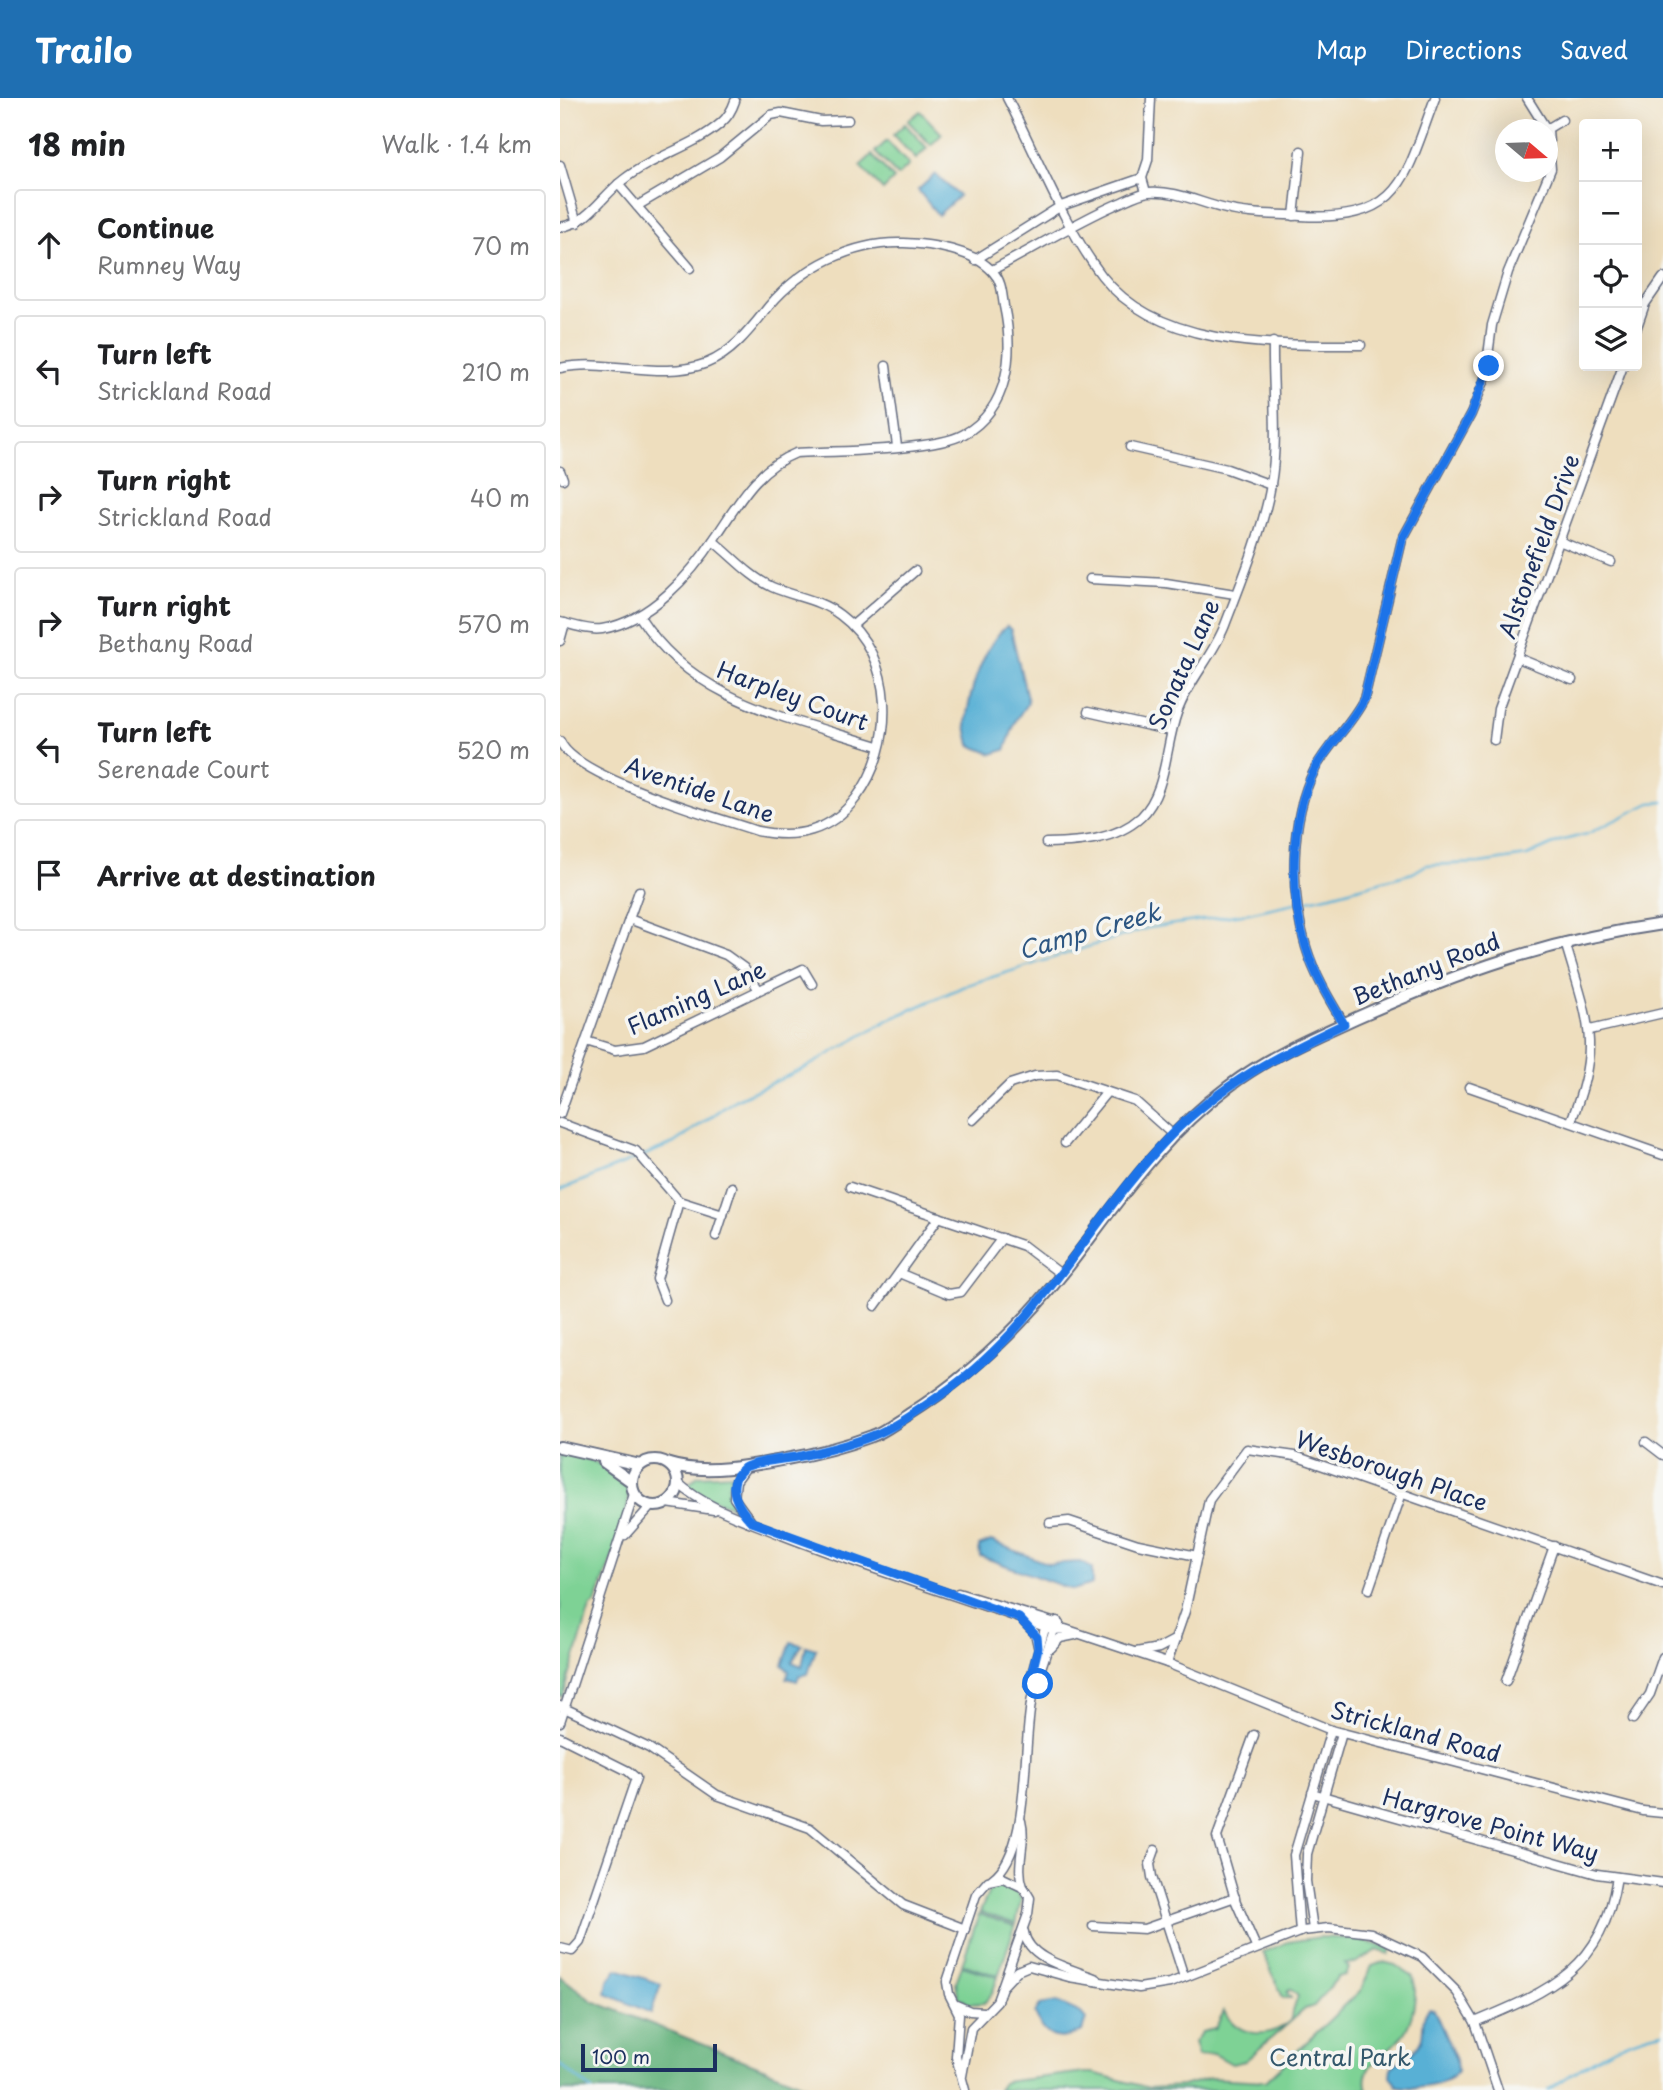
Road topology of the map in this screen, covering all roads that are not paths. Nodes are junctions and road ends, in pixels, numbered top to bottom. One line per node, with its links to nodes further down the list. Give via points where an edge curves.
1 (1007, 98): 17 (street)
2 (1151, 98): 12 (street, via 1148,160)
3 (1435, 98): 18 (street, via 1410,167 1385,200 1348,216)
4 (1527, 98): 6 (street)
5 (736, 99): 14 (street, via 723,122 701,138)
6 (1540, 119)
7 (848, 120): 16 (street, via 771,115 720,158)
8 (1562, 120): 9 (street)
9 (1558, 123)
10 (1301, 151): 18 (street)
11 (560, 166): 19 (street)
12 (1142, 178): 15 (street); 17 (street)
13 (1546, 182): 60 (street, via 1508,272 1492,325 1481,392 1402,540 1364,699 1322,757 1301,807 1295,878 1300,918 1321,984)
14 (618, 184): 16 (street); 19 (street)
15 (1146, 192): 18 (street, via 1169,193 1254,214); 20 (street)
16 (637, 206): 23 (street)
17 (1061, 206): 20 (street); 22 (street)
18 (1294, 216)
19 (577, 223): 21 (street)
20 (1071, 224): 24 (street); 27 (street, via 1104,278 1145,314 1196,334)
21 (560, 227)
22 (975, 260): 24 (street); 30 (street, via 916,243 861,247 800,278 743,337 710,362 668,371 597,364)
23 (690, 268)
24 (992, 270): 32 (street, via 1000,281 1010,339 1005,380 991,409 961,436 936,444)
25 (1663, 278): 26 (street)
26 (1642, 313)
27 (1273, 341): 28 (street); 34 (street, Sonata Lane)
28 (1361, 345)
29 (886, 366): 32 (street)
30 (560, 368)
31 (1621, 371): 36 (street, Alstonefield Drive)
32 (897, 446): 35 (street, via 796,453 784,458 755,479)
33 (1130, 447): 34 (street, via 1227,469)
34 (1271, 485): 40 (street, Sonata Lane)
35 (713, 541): 41 (street, via 695,566); 43 (street, Aventide Lane, via 759,580 819,602)
36 (1559, 541): 37 (street); 45 (street, Alstonefield Drive)
37 (1611, 562)
38 (915, 571): 43 (street)
39 (1090, 579): 40 (street, via 1166,583)
40 (1235, 594): 48 (street, Sonata Lane, via 1224,628 1195,674)
41 (640, 617): 42 (street, via 601,629); 51 (street, Harpley Court, via 668,655 711,688)
42 (562, 622): 44 (street)
43 (853, 625): 51 (street, Aventide Lane, via 873,656 882,682 885,709)
44 (560, 641)
45 (1518, 658): 46 (street); 49 (street, Alstonefield Drive, via 1498,709)
46 (1572, 680)
47 (1088, 712): 48 (street)
48 (1171, 731): 52 (street, Sonata Lane, via 1156,793 1140,818 1088,841)
49 (1494, 740)
50 (560, 741): 51 (street, Aventide Lane, via 572,757 607,778 780,836 821,829 848,808 864,786)
51 (878, 746)
52 (1046, 843)
53 (639, 891): 54 (street)
54 (629, 919): 58 (street, via 726,955 744,968); 62 (street)
55 (1663, 924): 56 (street, Bethany Road)
56 (1565, 942): 60 (street, Bethany Road, via 1469,970); 61 (street)
57 (812, 984): 58 (street, Flaming Lane, via 803,969)
58 (760, 990): 62 (street, Flaming Lane, via 644,1046 615,1050)
59 (1663, 1013): 61 (street)
60 (1344, 1024): 69 (street, Bethany Road, via 1255,1068)
61 (1590, 1030): 67 (street, via 1587,1076)
62 (586, 1041): 65 (street)
63 (1469, 1087): 67 (street)
64 (1107, 1092): 66 (street, via 1057,1075 1035,1076 1010,1084); 69 (street, via 1135,1101); 70 (street)
65 (560, 1114)
66 (973, 1119)
67 (1571, 1121): 71 (street)
68 (560, 1123): 74 (street, via 636,1151)
69 (1172, 1134): 80 (street, Bethany Road)
70 (1065, 1143)
71 (1663, 1155)
72 (732, 1187): 75 (street)
73 (849, 1187): 76 (street)
74 (679, 1201): 75 (street); 81 (street, via 657,1279)
75 (723, 1215): 77 (street)
76 (939, 1217): 78 (street); 79 (street)
77 (716, 1236)
78 (1002, 1238): 79 (street, via 961,1292 949,1294); 80 (street, via 1024,1246)
79 (899, 1272): 82 (street)
80 (1062, 1275): 88 (street, Bethany Road, via 1004,1343 946,1392 874,1436)
81 (665, 1300)
82 (875, 1306)
83 (1646, 1441): 86 (street)
84 (560, 1447): 85 (street)
85 (589, 1454): 89 (street); 92 (street, via 620,1470)
86 (1663, 1455)
87 (669, 1464): 89 (street, via 656,1460); 90 (street, Bethany Road); 91 (street)
88 (753, 1464): 90 (street, Bethany Road); 98 (street, via 739,1474 734,1490 738,1506)
89 (640, 1465): 92 (street)
90 (697, 1469): 91 (street, Bethany Road)
91 (678, 1481): 95 (street, via 676,1494); 97 (street, via 694,1497)
92 (632, 1482): 94 (street)
93 (1402, 1493): 101 (street, Wesborough Place); 102 (street, Wesborough Place, via 1295,1456 1247,1449 1213,1492); 105 (street)
94 (634, 1494): 96 (street); 100 (street)
95 (667, 1503): 96 (street); 97 (street)
96 (651, 1506): 100 (street)
97 (724, 1512): 98 (street)
98 (752, 1522): 104 (street)
99 (1050, 1523): 102 (street, via 1069,1521 1138,1544)
100 (620, 1544): 117 (street)
101 (1554, 1546): 103 (street, Wesborough Place); 115 (street)
102 (1197, 1556): 109 (street, Wesborough Place)
103 (1663, 1585)
104 (928, 1586): 106 (street); 107 (street)
105 (1369, 1589)
106 (1019, 1618): 107 (street); 110 (street, via 1035,1633)
107 (1051, 1624): 108 (street, Strickland Road); 110 (street); 113 (street)
108 (1087, 1636): 111 (street, Strickland Road); 113 (street, via 1060,1638)
109 (1176, 1639): 111 (street); 114 (street, Wesborough Place)
110 (1038, 1648): 116 (street, via 1029,1685)
111 (1133, 1653): 114 (street, Strickland Road)
112 (1663, 1657): 118 (street, via 1650,1694)
113 (1045, 1660): 116 (street)
114 (1167, 1663): 120 (street, Strickland Road)
115 (1506, 1681)
116 (1034, 1691): 127 (street)
117 (562, 1707): 119 (street); 137 (street, via 649,1748 717,1795 810,1828 903,1905)
118 (1633, 1718)
119 (560, 1722)
120 (1331, 1730): 121 (street, Strickland Road); 124 (street)
121 (1342, 1733): 125 (street); 126 (street, Strickland Road)
122 (1254, 1735): 133 (street, via 1218,1833)
123 (560, 1737): 141 (street, via 636,1778 580,1942 572,1951)
124 (1312, 1793): 125 (street, Hargrove Point Way); 139 (street, via 1294,1860)
125 (1324, 1797): 129 (street, Hargrove Point Way); 138 (street, via 1307,1854)
126 (1663, 1813)
127 (1020, 1819): 130 (street, via 1006,1866); 132 (street)
128 (1155, 1850): 134 (street, via 1150,1870)
129 (1617, 1877): 131 (street, Hargrove Point Way); 147 (street, via 1604,1928 1576,1966 1534,1997)
130 (991, 1880): 132 (street, via 1003,1878); 137 (street, via 976,1895)
131 (1663, 1883)
132 (1023, 1887): 136 (street, via 1030,1906)
133 (1235, 1897): 134 (street); 140 (street)
134 (1164, 1924): 135 (street, via 1136,1931); 142 (street)
135 (1093, 1926)
136 (1023, 1928): 143 (street); 144 (street, via 1033,1952)
137 (965, 1929): 145 (street, via 947,1982)
138 (1313, 1929): 139 (street); 147 (street, via 1364,1931 1415,1952 1452,1985)
139 (1300, 1932): 140 (street)
140 (1256, 1947): 142 (street)
141 (560, 1948)
142 (1184, 1977): 144 (street, via 1149,1987)
143 (1003, 1986): 144 (street, via 1029,1966); 146 (street)
144 (1112, 1986)
145 (953, 2002): 146 (street, via 970,2011); 148 (street)
146 (986, 2011): 149 (street)
147 (1475, 2022): 152 (street)
148 (959, 2030): 149 (street); 150 (street, via 956,2057)
149 (970, 2032): 150 (street)
150 (962, 2076): 151 (street)
151 (965, 2090)
152 (1498, 2090)

